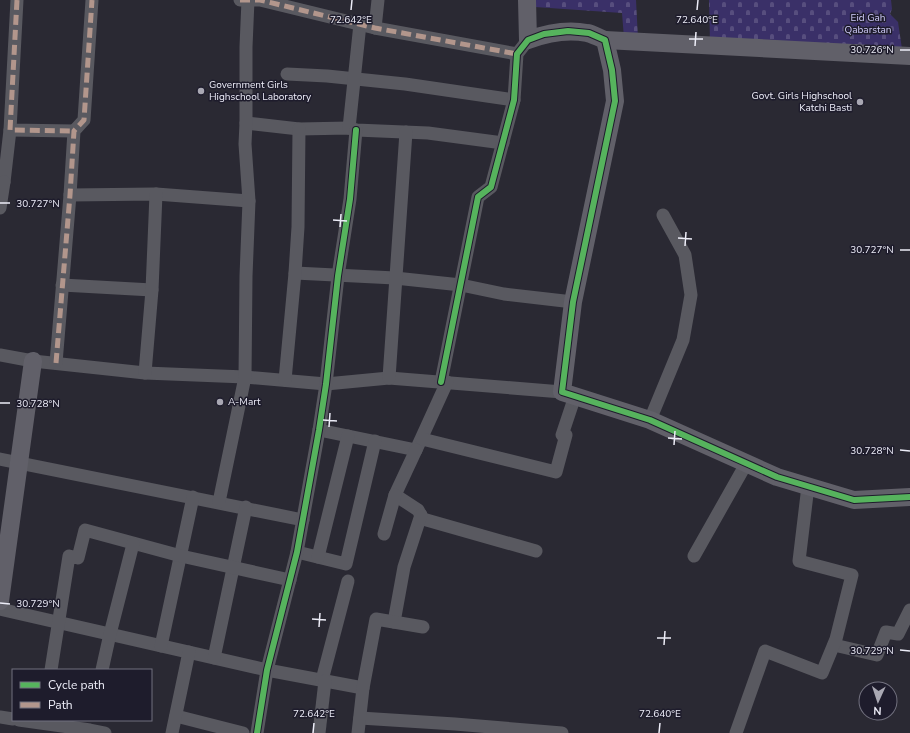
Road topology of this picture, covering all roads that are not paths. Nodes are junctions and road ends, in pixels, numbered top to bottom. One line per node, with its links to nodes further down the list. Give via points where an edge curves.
1 (18, 0): 20 (street)
2 (92, 0): 21 (street, via 84,120)
3 (240, 0): 4 (street)
4 (248, 0): 5 (street); 17 (street)
5 (260, 0): 8 (street)
6 (378, 0): 9 (street)
7 (527, 0): 10 (street)
8 (360, 24): 9 (street); 15 (street)
9 (375, 28): 12 (street)
10 (528, 40): 11 (street, via 544,34 568,31 589,33); 12 (street)
11 (605, 40): 13 (street); 36 (street, via 612,70 615,101)
12 (517, 54): 16 (street)
13 (910, 56)
14 (287, 74): 15 (street)
15 (353, 79): 16 (street); 19 (street)
16 (514, 100): 23 (street)
17 (246, 123): 18 (street); 27 (street, via 245,144)
18 (299, 129): 19 (street); 30 (street)
19 (352, 129): 22 (street); 31 (street, via 350,199)
20 (10, 130): 21 (street); 24 (street)
21 (74, 131): 25 (street)
22 (406, 132): 23 (street); 32 (street)
23 (503, 142): 34 (street, via 491,187 478,197)
24 (2, 182): 28 (street)
25 (70, 194): 26 (street); 33 (street)
26 (156, 194): 27 (street); 35 (street)
27 (250, 200): 41 (street)
28 (0, 208)
29 (663, 215): 47 (street, via 685,255 691,295 683,340)
30 (295, 273): 31 (street); 43 (street)
31 (338, 276): 32 (street); 45 (street)
32 (395, 278): 34 (street); 42 (street)
33 (62, 285): 35 (street); 39 (street)
34 (461, 285): 36 (street, via 504,294); 44 (street)
35 (152, 290): 40 (street)
36 (573, 302): 46 (street)
37 (0, 355): 38 (street)
38 (33, 361): 39 (street); 53 (street)
39 (56, 363): 40 (street)
40 (145, 373): 41 (street)
41 (245, 377): 43 (street); 59 (street)
42 (390, 378): 44 (street); 45 (street)
43 (284, 380): 45 (street)
44 (444, 382): 46 (street); 51 (street)
45 (326, 384): 48 (street)
46 (569, 394): 47 (street); 51 (street, via 562,435 566,435 556,472)
47 (650, 420): 54 (street)
48 (319, 430): 49 (street); 62 (street)
49 (348, 436): 50 (street); 69 (street)
50 (375, 441): 51 (street); 69 (street, via 346,564)
51 (419, 444): 56 (street)
52 (0, 459): 53 (street)
53 (20, 463): 57 (street); 73 (street)
54 (746, 464): 55 (street); 68 (street)
55 (808, 486): 58 (street, via 854,500); 80 (street, via 799,561 852,575)
56 (395, 495): 61 (street, via 418,510); 63 (street)
57 (194, 497): 59 (street); 67 (street)
58 (910, 497)
59 (219, 502): 60 (street)
60 (246, 508): 62 (street); 70 (street)
61 (421, 515): 65 (street, via 423,519); 77 (street, via 404,567)
62 (303, 520): 66 (street)
63 (384, 534)
64 (133, 544): 67 (street); 76 (street, via 85,530 78,558 69,556); 79 (street)
65 (536, 550)
66 (297, 552): 69 (street); 71 (street)
67 (181, 556): 70 (street); 81 (street)
68 (694, 556)
69 (318, 557)
70 (233, 568): 71 (street); 83 (street)
71 (290, 580): 86 (street)
72 (348, 581): 87 (street)
73 (0, 601)
74 (0, 609): 76 (street)
75 (910, 610): 80 (street, via 898,634 886,632 877,655)
76 (58, 622): 79 (street); 84 (street)
77 (394, 622): 78 (street); 88 (street, via 376,619)
78 (423, 627)
79 (110, 634): 81 (street); 85 (street)
80 (834, 645): 103 (street, via 822,673 765,651)
81 (161, 646): 82 (street)
82 (189, 652): 83 (street); 89 (street)
83 (214, 658): 86 (street)
84 (51, 669)
85 (102, 669)
86 (267, 670): 87 (street); 99 (street)
87 (324, 681): 88 (street); 100 (street)
88 (363, 688): 91 (street)
89 (176, 716): 97 (street); 98 (street)
90 (0, 717): 92 (street)
91 (360, 718): 101 (street); 102 (street)
92 (12, 719)
93 (30, 721): 94 (street)
94 (42, 722): 95 (street)
95 (91, 725): 96 (street)
96 (105, 733)
97 (172, 733)
98 (243, 733)
99 (257, 733)
100 (319, 733)
101 (358, 733)
102 (562, 733)
103 (736, 733)

